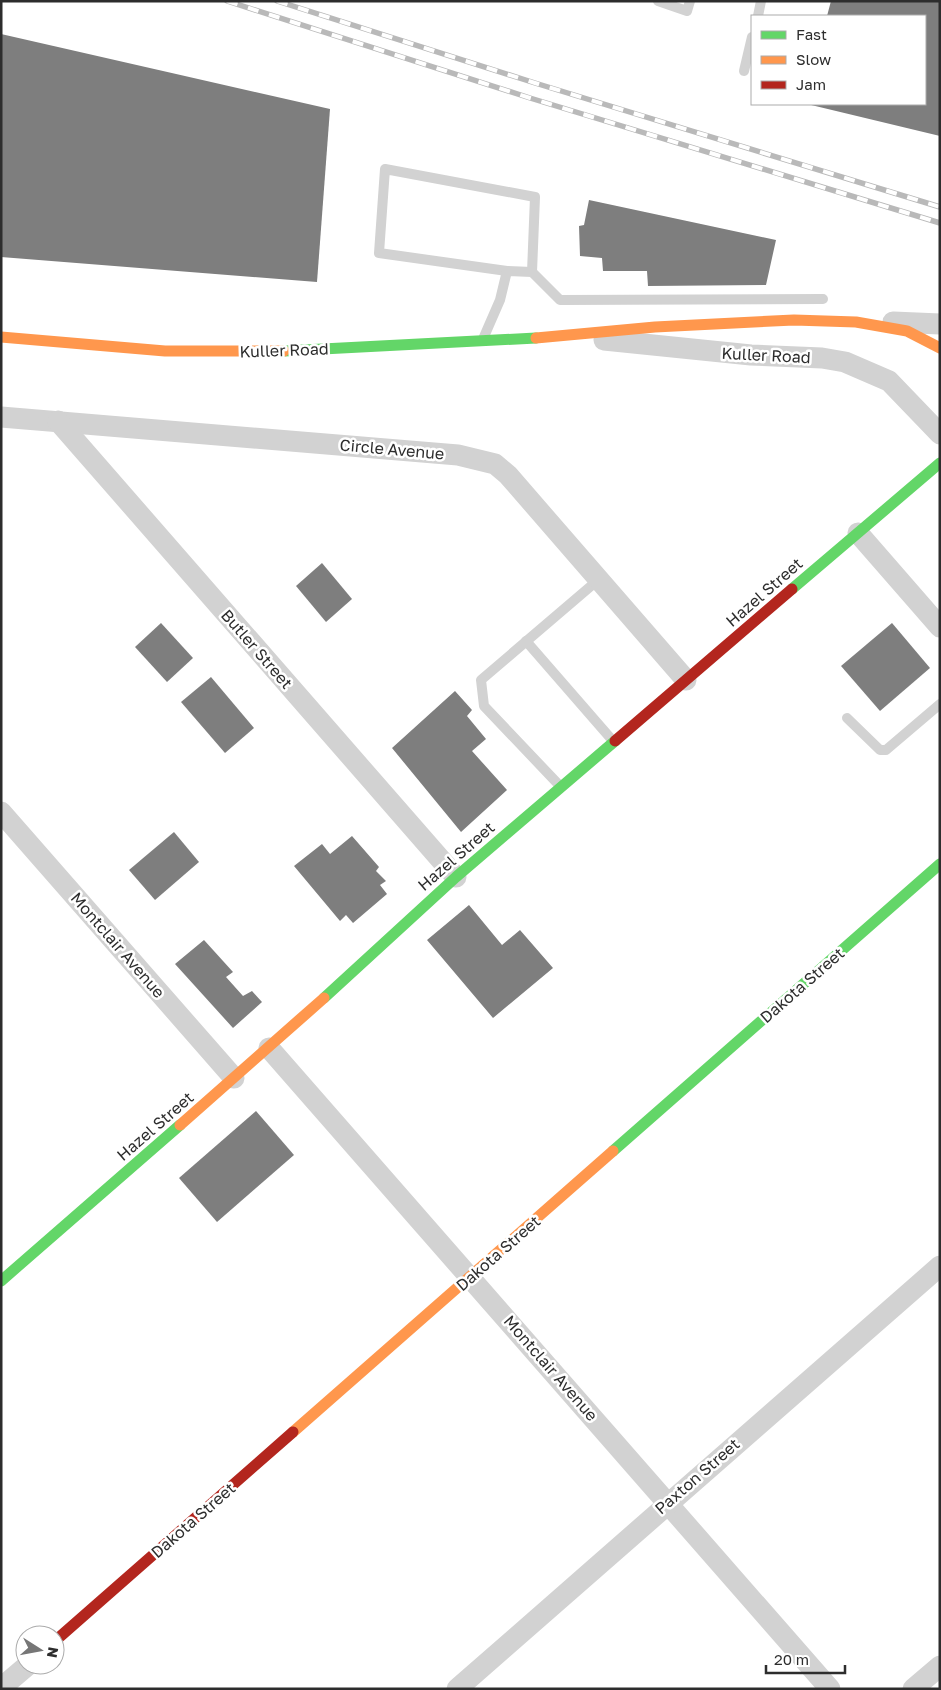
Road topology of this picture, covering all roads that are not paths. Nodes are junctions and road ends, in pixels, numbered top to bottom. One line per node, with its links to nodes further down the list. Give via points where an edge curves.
1 (658, 1): 2 (lane, via 687,11)
2 (690, 1)
3 (761, 1): 4 (lane)
4 (758, 15)
5 (751, 41): 6 (lane)
6 (744, 71)
7 (507, 271): 8 (lane); 8 (lane, via 379,253 385,169 535,197); 14 (lane, via 500,300)
8 (532, 272): 9 (lane, via 560,300)
9 (822, 299)
10 (841, 321): 11 (street, Kuller Road); 12 (street, Kuller Road, via 708,323); 15 (street, Kuller Road, via 912,331)
11 (940, 324)
12 (567, 336): 14 (street, Kuller Road); 18 (street, Kuller Road, via 845,362 888,381)
13 (1, 337): 14 (street, Kuller Road, via 218,352)
14 (482, 342)
15 (940, 348)
16 (1, 417): 17 (street, Circle Avenue)
17 (58, 421): 21 (street, Circle Avenue, via 458,455 495,464); 31 (street, Butler Street)
18 (940, 434)
19 (940, 463): 20 (street, Hazel Street)
20 (858, 533): 22 (street); 24 (street, Hazel Street)
21 (598, 580): 23 (lane); 24 (street, Circle Avenue)
22 (940, 627)
23 (526, 642): 27 (lane); 28 (lane, via 481,680 484,706)
24 (686, 680): 27 (street, Hazel Street)
25 (940, 704): 26 (lane, via 886,750 874,746)
26 (847, 718)
27 (614, 742): 28 (street, Hazel Street)
28 (561, 787): 31 (street, Hazel Street)
29 (1, 812): 33 (street, Montclair Avenue)
30 (940, 864): 35 (street, Dakota Street)
31 (456, 877): 32 (street, Hazel Street)
32 (269, 1048): 33 (street, Hazel Street); 35 (street, Montclair Avenue)
33 (234, 1078): 36 (street, Hazel Street)
34 (940, 1266): 37 (street, Paxton Street)
35 (471, 1276): 37 (street, Montclair Avenue); 38 (street, Dakota Street)
36 (3, 1277)
37 (668, 1502): 42 (street, Paxton Street); 43 (street, Montclair Avenue)
38 (65, 1632)
39 (940, 1666): 44 (street)
40 (16, 1675): 41 (street)
41 (1, 1688)
42 (457, 1689)
43 (830, 1689)
44 (913, 1689)

